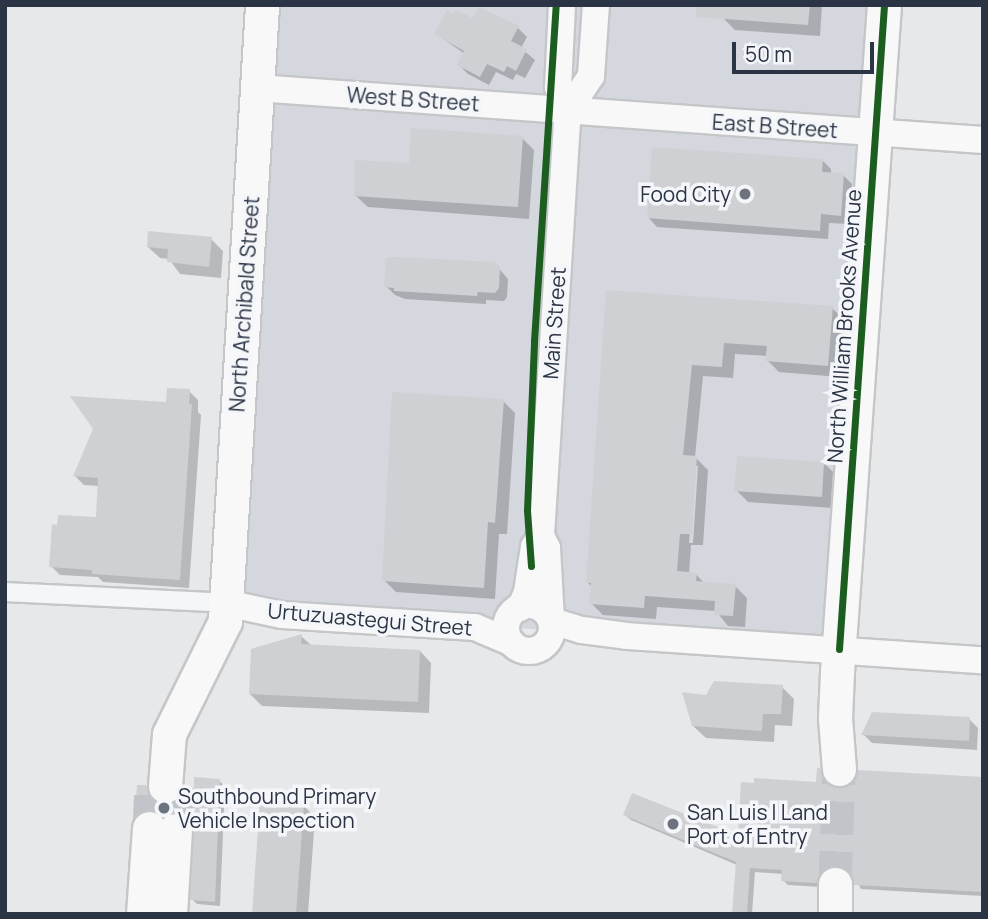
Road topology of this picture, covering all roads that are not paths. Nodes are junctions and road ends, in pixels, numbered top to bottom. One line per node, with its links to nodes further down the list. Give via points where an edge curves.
1 (262, 5): 5 (highway, North Archibald Street)
2 (562, 5): 6 (main road, Main Street, via 558,87)
3 (596, 5): 6 (main road, Main Street, via 591,76)
4 (884, 5): 7 (highway, North William Brooks Avenue)
5 (257, 88): 6 (main road, West B Street); 12 (highway, North Archibald Street)
6 (568, 111): 7 (main road, East B Street); 9 (main road, Main Street)
7 (875, 133): 8 (main road, East B Street); 16 (highway, North William Brooks Avenue)
8 (983, 141)
9 (541, 535): 11 (main road, Main Street, via 534,547 527,592); 13 (main road, Main Street, via 547,548)
10 (5, 592): 12 (street, Urtuzuastegui Street)
11 (516, 610): 12 (main road, Urtuzuastegui Street, via 282,601); 13 (main road, via 534,606); 15 (main road, via 506,628)
12 (224, 614): 15 (main road, Urtuzuastegui Street, via 475,627); 20 (highway, via 169,734)
13 (551, 620): 14 (main road); 17 (main road, via 550,638)
14 (627, 636): 16 (main road); 17 (main road, via 607,643)
15 (511, 642): 17 (main road, via 526,651)
16 (839, 649): 18 (main road); 19 (highway, North William Brooks Avenue, via 835,718)
17 (537, 650)
18 (983, 660)
19 (839, 769)
20 (165, 787)
21 (162, 829): 22 (highway); 23 (highway); 24 (highway)
22 (144, 914)
23 (157, 914)
24 (170, 914)

